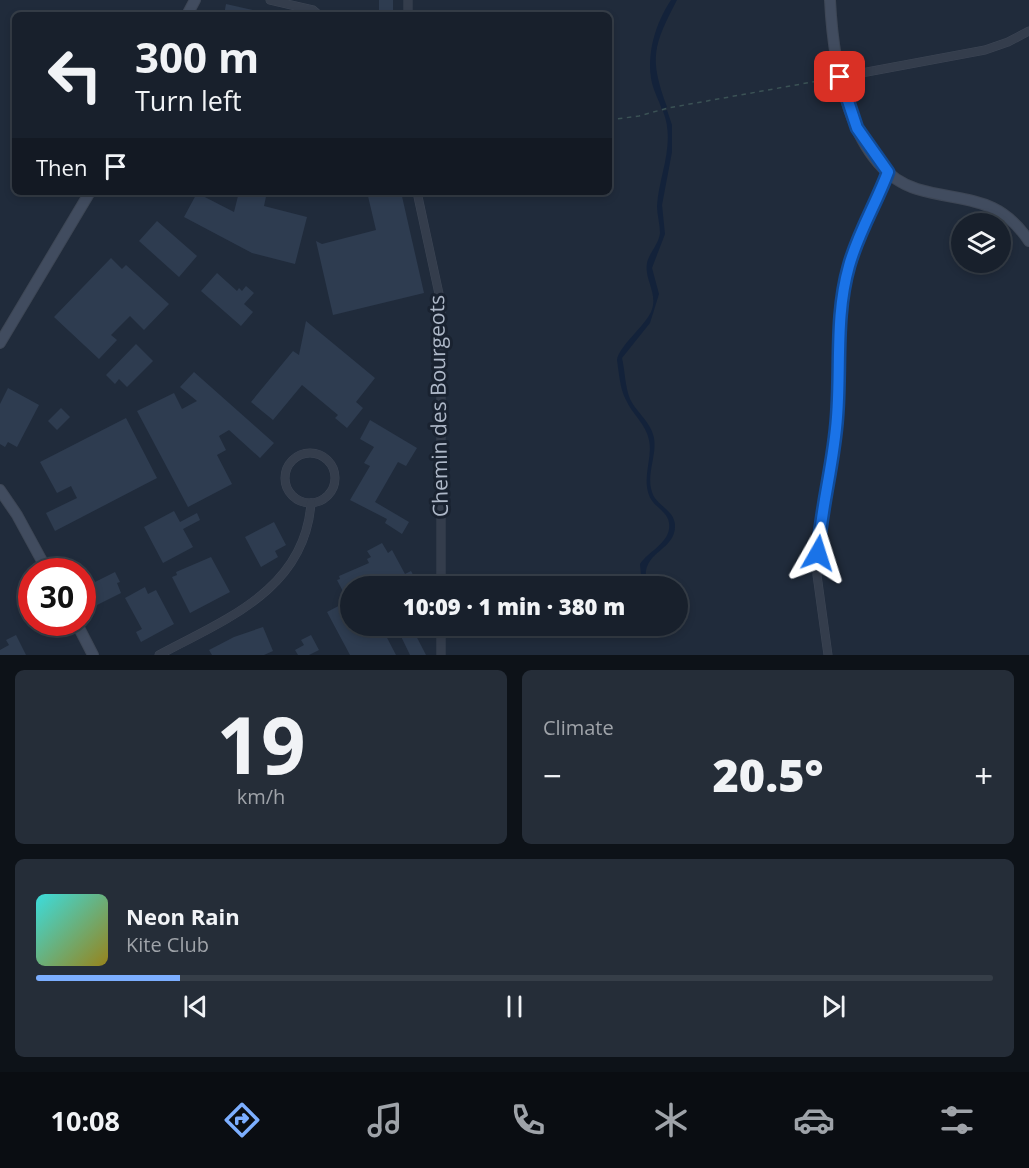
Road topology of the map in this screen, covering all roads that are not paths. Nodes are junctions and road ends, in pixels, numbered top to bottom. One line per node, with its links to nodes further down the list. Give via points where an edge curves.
1 (270, 0): 3 (street)
2 (830, 0): 5 (street)
3 (315, 12)
4 (1029, 31): 5 (street, via 985,50)
5 (840, 77): 6 (street, via 857,128)
6 (888, 172): 9 (street, via 920,190 992,206 1010,218); 20 (street, via 853,253 841,312 838,415 819,531 817,575)
7 (88, 195): 10 (street)
8 (418, 195): 14 (street, Chemin des Bourgeots, via 441,310)
9 (1029, 241)
10 (0, 343)
11 (0, 490): 13 (street)
12 (310, 503): 12 (street, via 327,496 335,480 326,459 309,453 293,460 285,476 294,497); 18 (street, via 301,541 267,593 250,607)
13 (40, 558)
14 (441, 576)
15 (83, 636): 17 (street)
16 (441, 636): 19 (street)
17 (93, 655)
18 (159, 655)
19 (441, 655)
20 (828, 655)

